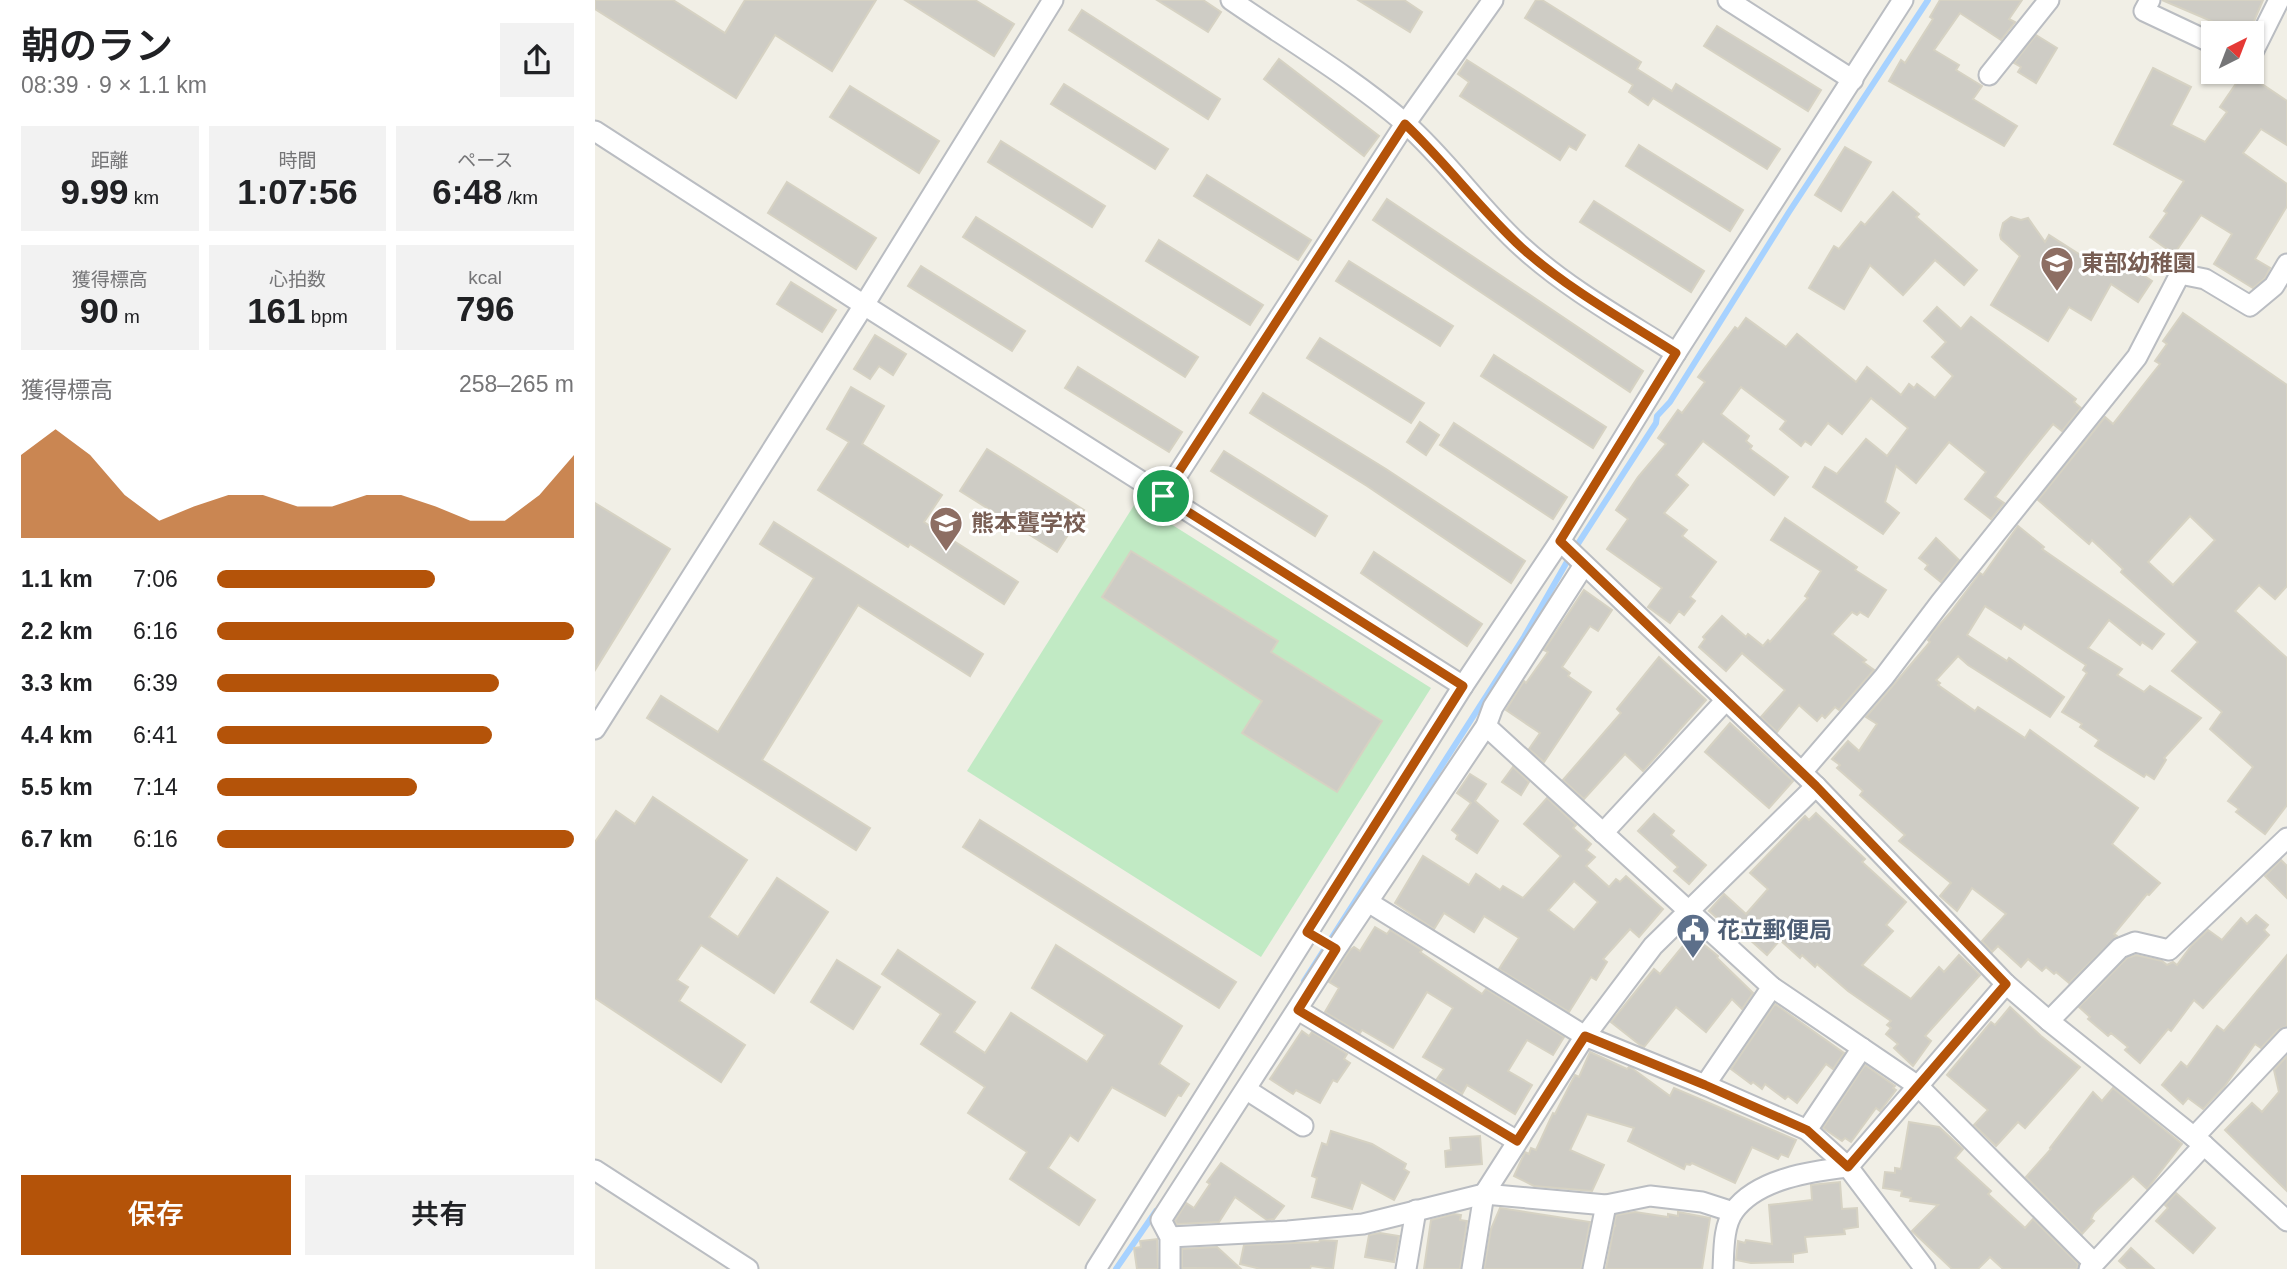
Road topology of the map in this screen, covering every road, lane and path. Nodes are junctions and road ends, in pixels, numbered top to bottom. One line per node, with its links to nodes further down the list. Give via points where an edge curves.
1 (1053, 0): 16 (street)
2 (1231, 0): 13 (street)
3 (1493, 0): 13 (street)
4 (1728, 0): 12 (street)
5 (1903, 0): 12 (street)
6 (2049, 0): 11 (street)
7 (2150, 0): 10 (street, via 2144,11)
8 (2279, 0): 9 (street)
9 (2265, 28)
10 (2201, 38)
11 (1989, 75)
12 (1853, 80): 17 (street)
13 (1405, 124): 17 (street, via 1489,214 1562,281); 18 (street)
14 (595, 131): 16 (street)
15 (2287, 264): 25 (street, via 2274,286 2250,306 2205,279 2180,274 2137,357 1884,677)
16 (864, 305): 18 (street); 24 (street)
17 (1676, 353): 19 (street)
18 (1163, 496): 21 (street)
19 (1560, 541): 20 (street); 21 (street)
20 (1584, 565): 22 (street); 23 (street, via 1493,707)
21 (1463, 686): 31 (street)
22 (1726, 700): 25 (street); 27 (street)
23 (1486, 726): 27 (street); 29 (street)
24 (595, 729)
25 (1802, 772): 26 (street)
26 (1816, 786): 30 (street); 33 (street)
27 (1602, 833): 30 (street)
28 (2287, 838): 36 (street, via 2169,950 2135,942 2120,948)
29 (1368, 902): 32 (street); 37 (street)
30 (1687, 911): 34 (street); 37 (street, via 1653,946)
31 (1307, 932): 32 (street); 57 (street)
32 (1336, 949): 35 (street)
33 (2006, 984): 36 (street); 41 (street)
34 (1772, 987): 39 (street); 40 (street)
35 (1298, 1010): 42 (street); 45 (street)
36 (2049, 1021): 46 (street)
37 (1585, 1036): 40 (street); 45 (street)
38 (2287, 1038): 46 (street)
39 (1862, 1048): 41 (street); 44 (street)
40 (1705, 1085): 44 (street)
41 (1918, 1086): 47 (street); 55 (street)
42 (1247, 1090): 43 (street); 54 (street, via 1161,1220)
43 (1303, 1126)
44 (1807, 1130): 47 (street)
45 (1517, 1141): 49 (street)
46 (2199, 1141): 53 (street); 55 (street)
47 (1848, 1167): 52 (street, via 1805,1172 1771,1185); 63 (street)
48 (595, 1170): 56 (street)
49 (1484, 1194): 50 (street); 51 (street); 60 (street)
50 (1606, 1205): 52 (street, via 1650,1196 1702,1202); 61 (street)
51 (1416, 1210): 54 (street, via 1363,1224); 59 (street)
52 (1733, 1212): 62 (street, via 1724,1240)
53 (2287, 1221)
54 (1170, 1237): 58 (street)
55 (2092, 1266)
56 (748, 1269)
57 (1096, 1269)
58 (1171, 1269)
59 (1406, 1269)
60 (1472, 1269)
61 (1593, 1269)
62 (1723, 1269)
63 (1926, 1269)

